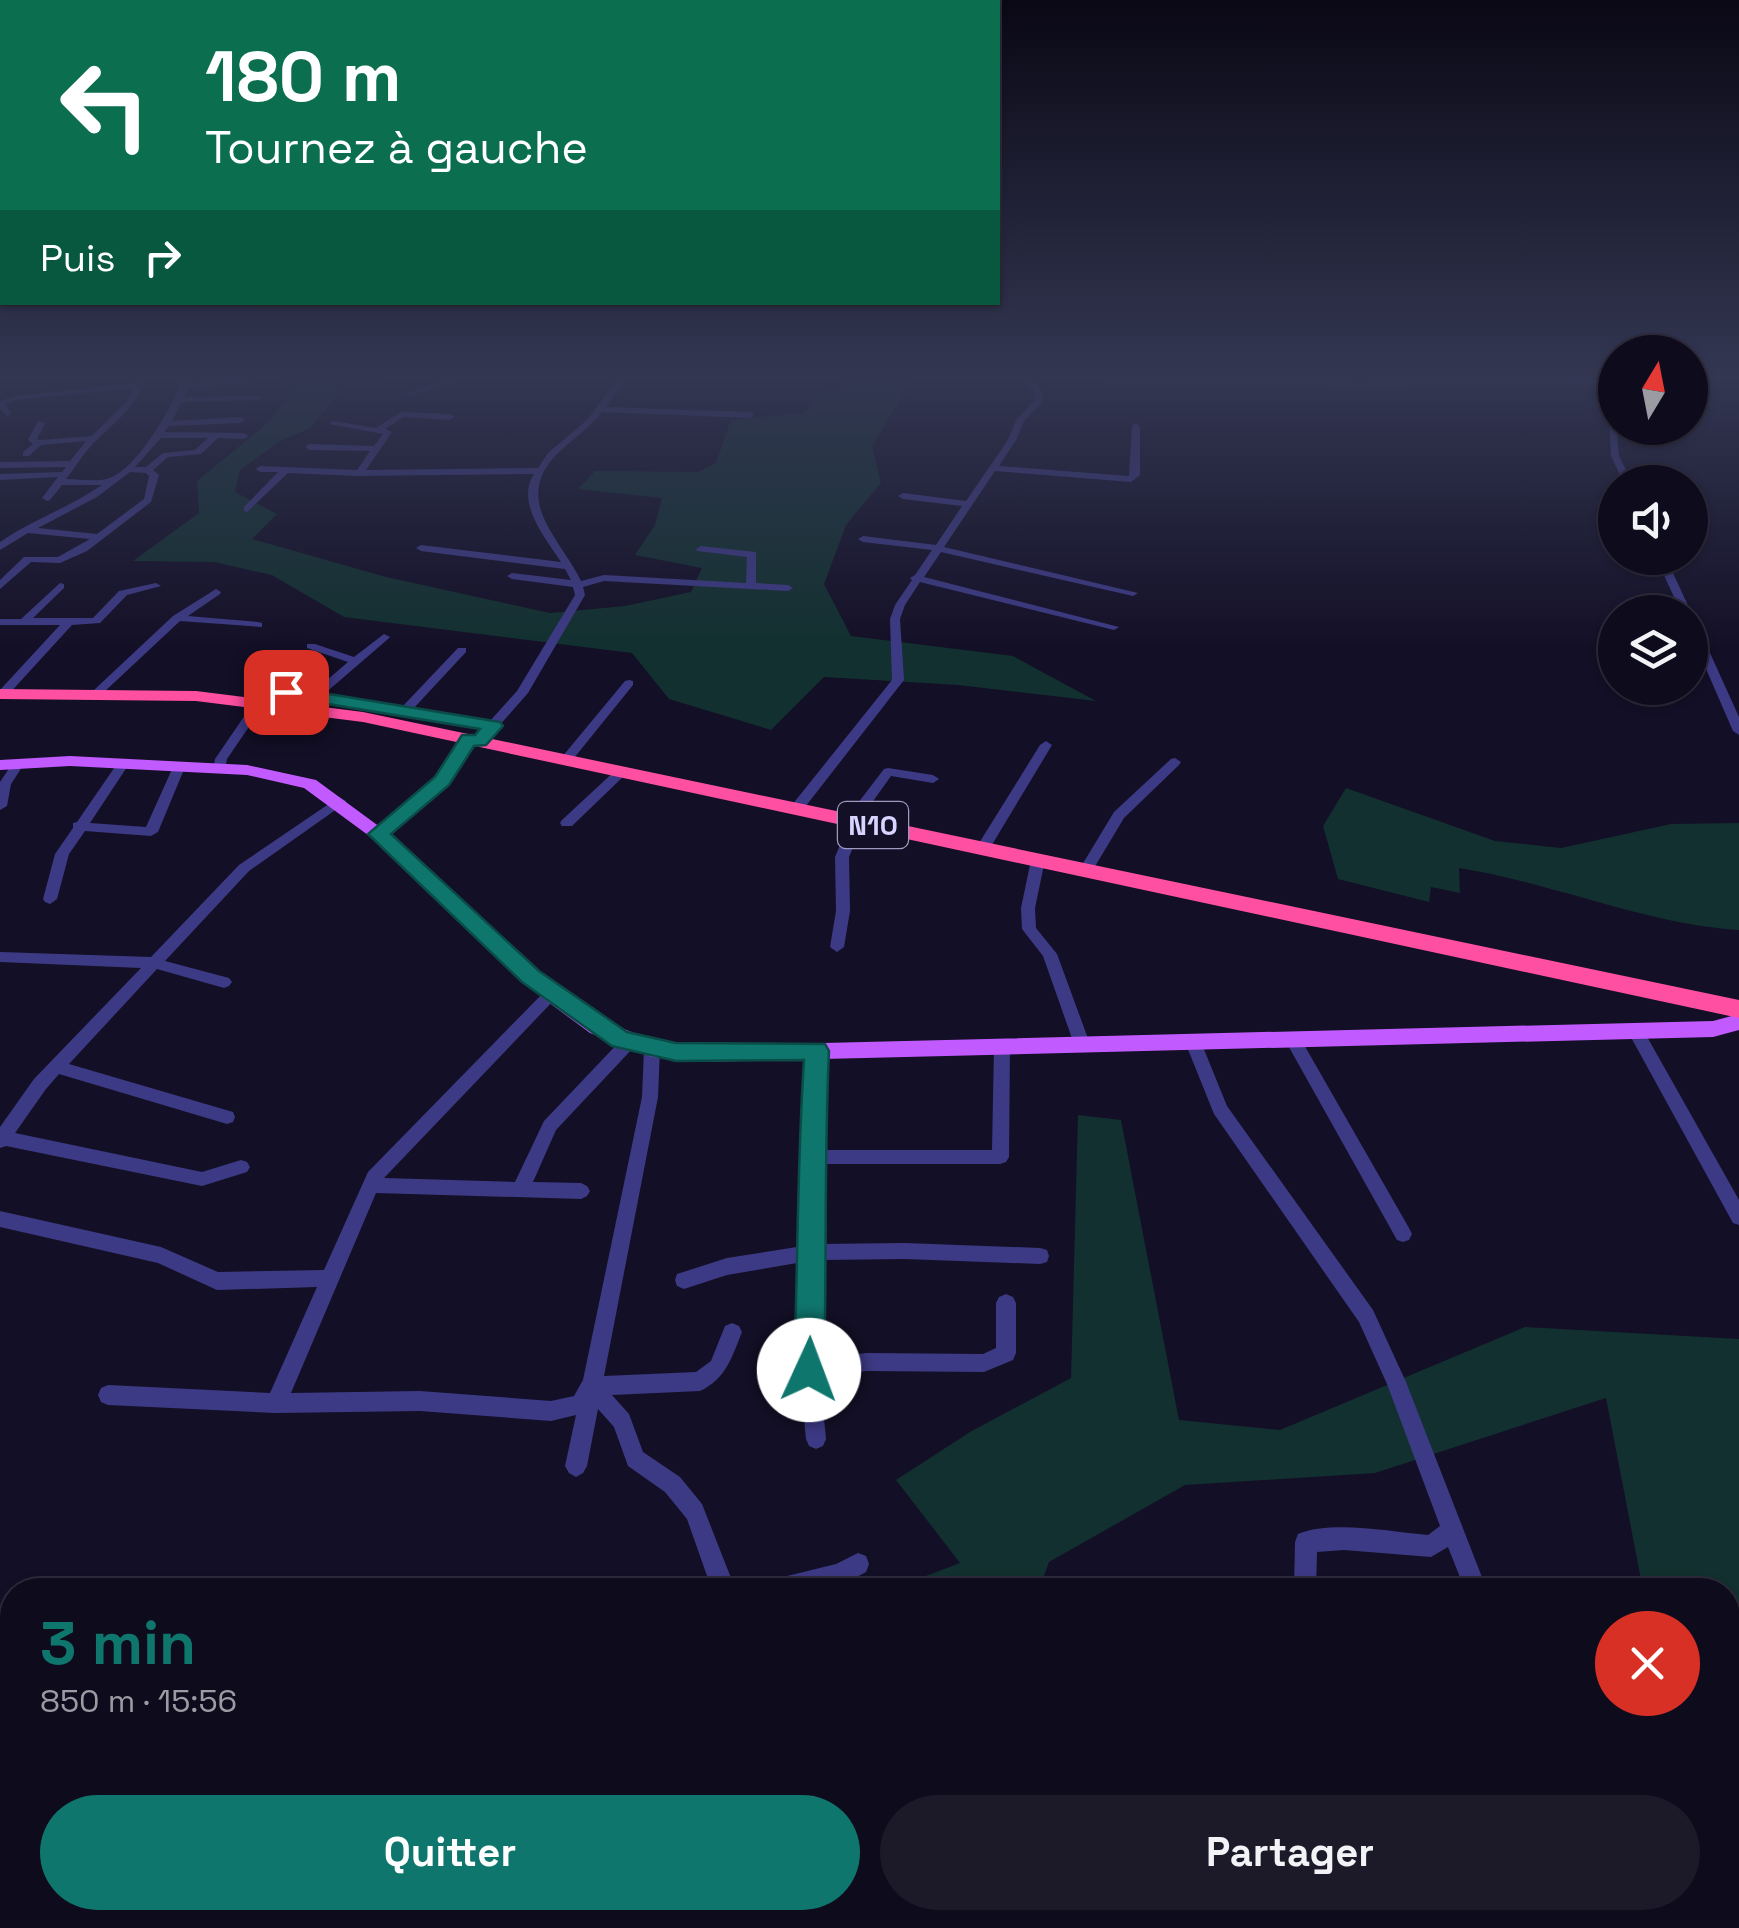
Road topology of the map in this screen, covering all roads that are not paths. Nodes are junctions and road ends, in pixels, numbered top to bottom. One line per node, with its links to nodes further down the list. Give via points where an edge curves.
1 (69, 470): 12 (street)
2 (125, 470): 13 (street)
3 (148, 470): 19 (street, via 154,475 148,500)
4 (286, 470): 10 (street); 17 (street)
5 (362, 470): 10 (street)
6 (991, 470): 16 (street)
7 (1017, 470): 8 (street, via 1131,479)
8 (1135, 470)
9 (539, 471): 10 (street); 25 (street, via 533,491 539,522)
10 (360, 473)
11 (0, 478): 12 (street)
12 (64, 478): 13 (street); 15 (street)
13 (110, 482): 18 (street)
14 (902, 496): 16 (street)
15 (47, 498)
16 (967, 504): 23 (street)
17 (246, 510)
18 (25, 530): 19 (street); 21 (street)
19 (101, 537): 29 (street, via 60,560 28,560)
20 (863, 539): 23 (street)
21 (0, 547)
22 (421, 548): 25 (street)
23 (936, 548): 27 (street); 35 (street)
24 (701, 549): 32 (street, via 752,554)
25 (566, 566): 28 (street)
26 (512, 576): 28 (street)
27 (914, 578): 41 (street); 66 (street, via 895,619 898,680)
28 (578, 585): 32 (street, via 604,578); 54 (street, via 573,612 522,693)
29 (0, 586)
30 (60, 586): 37 (street)
31 (156, 586): 38 (street, via 123,593 99,620)
32 (751, 587): 33 (street)
33 (788, 588)
34 (216, 592): 36 (street)
35 (1132, 593)
36 (177, 618): 40 (street); 48 (street)
37 (26, 620): 38 (street); 39 (street)
38 (70, 621): 49 (street)
39 (0, 622)
40 (258, 625)
41 (1114, 627)
42 (384, 637): 45 (street)
43 (312, 646): 45 (street)
44 (462, 650): 52 (street)
45 (356, 660): 51 (street)
46 (1708, 661): 53 (street)
47 (630, 683): 56 (street)
48 (98, 692): 49 (highway, N10); 50 (highway, N10)
49 (2, 694)
50 (258, 695): 51 (street); 54 (highway, N10); 61 (street)
51 (314, 697): 52 (street)
52 (405, 712): 54 (street)
53 (1739, 731)
54 (480, 735): 56 (highway, N10); 70 (street, via 442,781)
55 (1046, 745): 71 (street)
56 (566, 760): 62 (highway, N10)
57 (1175, 762): 73 (street, via 1119,815)
58 (9, 764): 59 (main road); 65 (street)
59 (123, 764): 60 (main road); 69 (street)
60 (179, 767): 61 (main road); 69 (street, via 151,832)
61 (219, 769): 64 (main road, via 289,777)
62 (622, 771): 66 (highway, N10); 68 (street)
63 (933, 780): 67 (street, via 888,772)
64 (339, 801): 70 (main road); 77 (street, via 244,868)
65 (0, 806)
66 (798, 808): 67 (highway, N10)
67 (855, 821): 71 (highway, N10); 75 (street, via 842,857)
68 (567, 823)
69 (78, 826): 74 (street)
70 (378, 834): 79 (main road)
71 (983, 848): 72 (highway, N10)
72 (1038, 860): 73 (highway, N10); 86 (street, via 1029,930 1050,954)
73 (1086, 870): 80 (highway, N10)
74 (50, 898)
75 (837, 948)
76 (0, 958): 77 (street)
77 (154, 964): 78 (street); 90 (street)
78 (224, 982)
79 (551, 994): 84 (main road); 97 (street, via 395,1151)
80 (1739, 1009)
81 (1739, 1022): 82 (main road)
82 (1635, 1030): 83 (main road); 100 (street)
83 (1293, 1040): 85 (main road); 102 (street)
84 (629, 1042): 88 (main road); 98 (street, via 550,1126)
85 (1193, 1042): 86 (main road); 115 (street, via 1220,1109 1366,1316)
86 (1082, 1044): 87 (main road)
87 (1002, 1046): 89 (main road); 95 (street, via 1000,1157)
88 (652, 1049): 89 (main road); 110 (street, via 648,1112)
89 (817, 1051): 95 (street)
90 (56, 1066): 91 (street); 93 (street)
91 (20, 1115): 92 (street); 94 (street)
92 (0, 1116)
93 (228, 1118)
94 (1, 1140): 96 (street, via 202,1179)
95 (810, 1158): 103 (street)
96 (241, 1167)
97 (370, 1185): 98 (street); 105 (street)
98 (521, 1188): 99 (street)
99 (581, 1191)
100 (1739, 1217)
101 (0, 1220): 105 (street, via 161,1255 217,1282)
102 (1403, 1234)
103 (813, 1253): 104 (street); 106 (street, via 762,1257); 109 (street)
104 (1040, 1256)
105 (329, 1278): 112 (street)
106 (684, 1280)
107 (1006, 1304): 109 (street, via 1006,1354 984,1364 866,1362)
108 (732, 1332): 110 (street, via 718,1366 700,1381)
109 (809, 1370): 113 (street)
110 (591, 1386): 112 (street, via 580,1404 551,1411 420,1402); 114 (street); 117 (street, via 622,1422 635,1460 673,1480 694,1506)
111 (108, 1395): 112 (street)
112 (276, 1403)
113 (816, 1439)
114 (576, 1466)
115 (1453, 1530): 119 (street, via 1430,1546 1306,1542); 120 (street)
116 (858, 1564): 118 (street)
117 (719, 1578)
118 (824, 1578)
119 (1306, 1578)
120 (1471, 1578)

